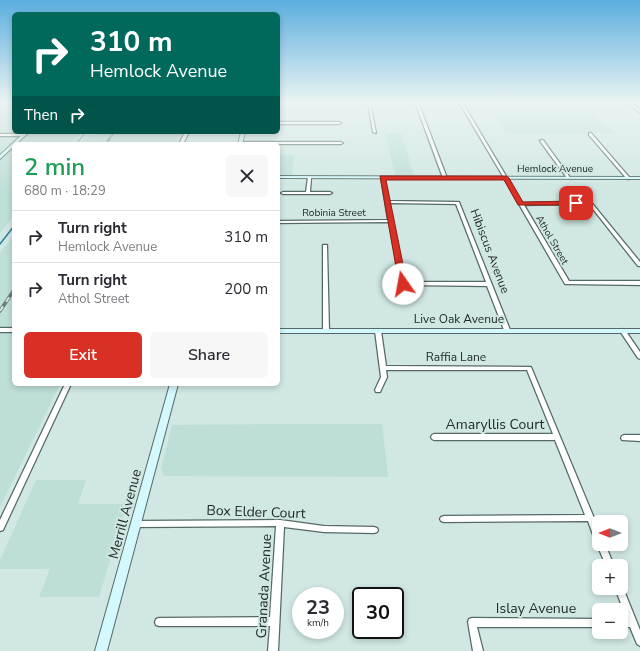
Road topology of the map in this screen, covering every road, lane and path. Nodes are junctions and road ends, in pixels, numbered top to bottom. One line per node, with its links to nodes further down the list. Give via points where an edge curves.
1 (428, 132): 16 (street)
2 (478, 132): 17 (street, Athol Street)
3 (25, 134): 5 (street); 7 (street)
4 (590, 134): 18 (street)
5 (0, 135)
6 (542, 141): 12 (street)
7 (16, 142)
8 (341, 143): 9 (street)
9 (280, 144)
10 (12, 146): 11 (street)
11 (0, 158)
12 (568, 177): 17 (street, Hemlock Avenue); 18 (street, Hemlock Avenue)
13 (280, 178): 14 (street, Hemlock Avenue)
14 (309, 178): 15 (street, Hemlock Avenue); 22 (street)
15 (382, 178): 16 (street, Hemlock Avenue); 23 (street)
16 (445, 178): 17 (street, Hemlock Avenue)
17 (506, 178): 24 (street, Athol Street)
18 (628, 178): 19 (street, Hemlock Avenue)
19 (640, 178)
20 (283, 193): 22 (street)
21 (330, 193): 22 (street)
22 (308, 194)
23 (387, 202): 25 (street); 30 (street, Hibiscus Avenue, via 458,203)
24 (521, 204): 28 (street, via 590,202); 29 (street, Athol Street, via 566,283)
25 (390, 220): 26 (street, Robinia Street); 30 (street, via 403,284)
26 (280, 222)
27 (325, 246): 34 (street)
28 (640, 265)
29 (640, 283)
30 (489, 284): 35 (street, Hibiscus Avenue)
31 (0, 330): 32 (street)
32 (12, 330)
33 (280, 330): 34 (street, Live Oak Avenue)
34 (326, 330): 36 (street, Live Oak Avenue)
35 (508, 330): 36 (street, Live Oak Avenue); 37 (street, Live Oak Avenue)
36 (378, 331): 40 (street)
37 (623, 331): 38 (street, Live Oak Avenue); 39 (street)
38 (640, 331)
39 (640, 357)
40 (383, 368): 43 (street, via 384,378); 45 (street, Raffia Lane, via 529,368)
41 (67, 386): 53 (street)
42 (173, 386): 52 (street, Merrill Avenue)
43 (378, 390)
44 (434, 437): 45 (street, Amaryllis Court)
45 (557, 437): 48 (street)
46 (624, 438): 47 (street)
47 (640, 438)
48 (590, 518): 49 (street); 51 (street)
49 (444, 519)
50 (280, 523): 52 (street, Box Elder Court); 54 (street, Box Elder Court, via 324,529); 56 (street, Granada Avenue)
51 (592, 523)
52 (137, 524): 62 (street, Merrill Avenue)
53 (0, 528)
54 (374, 530)
55 (621, 595): 60 (street)
56 (275, 621): 57 (street); 63 (street, Granada Avenue)
57 (159, 622)
58 (592, 623): 64 (street, Islay Avenue, via 472,622)
59 (628, 623): 60 (street)
60 (633, 623): 61 (street)
61 (640, 641)
62 (101, 651)
63 (273, 651)
64 (478, 651)

